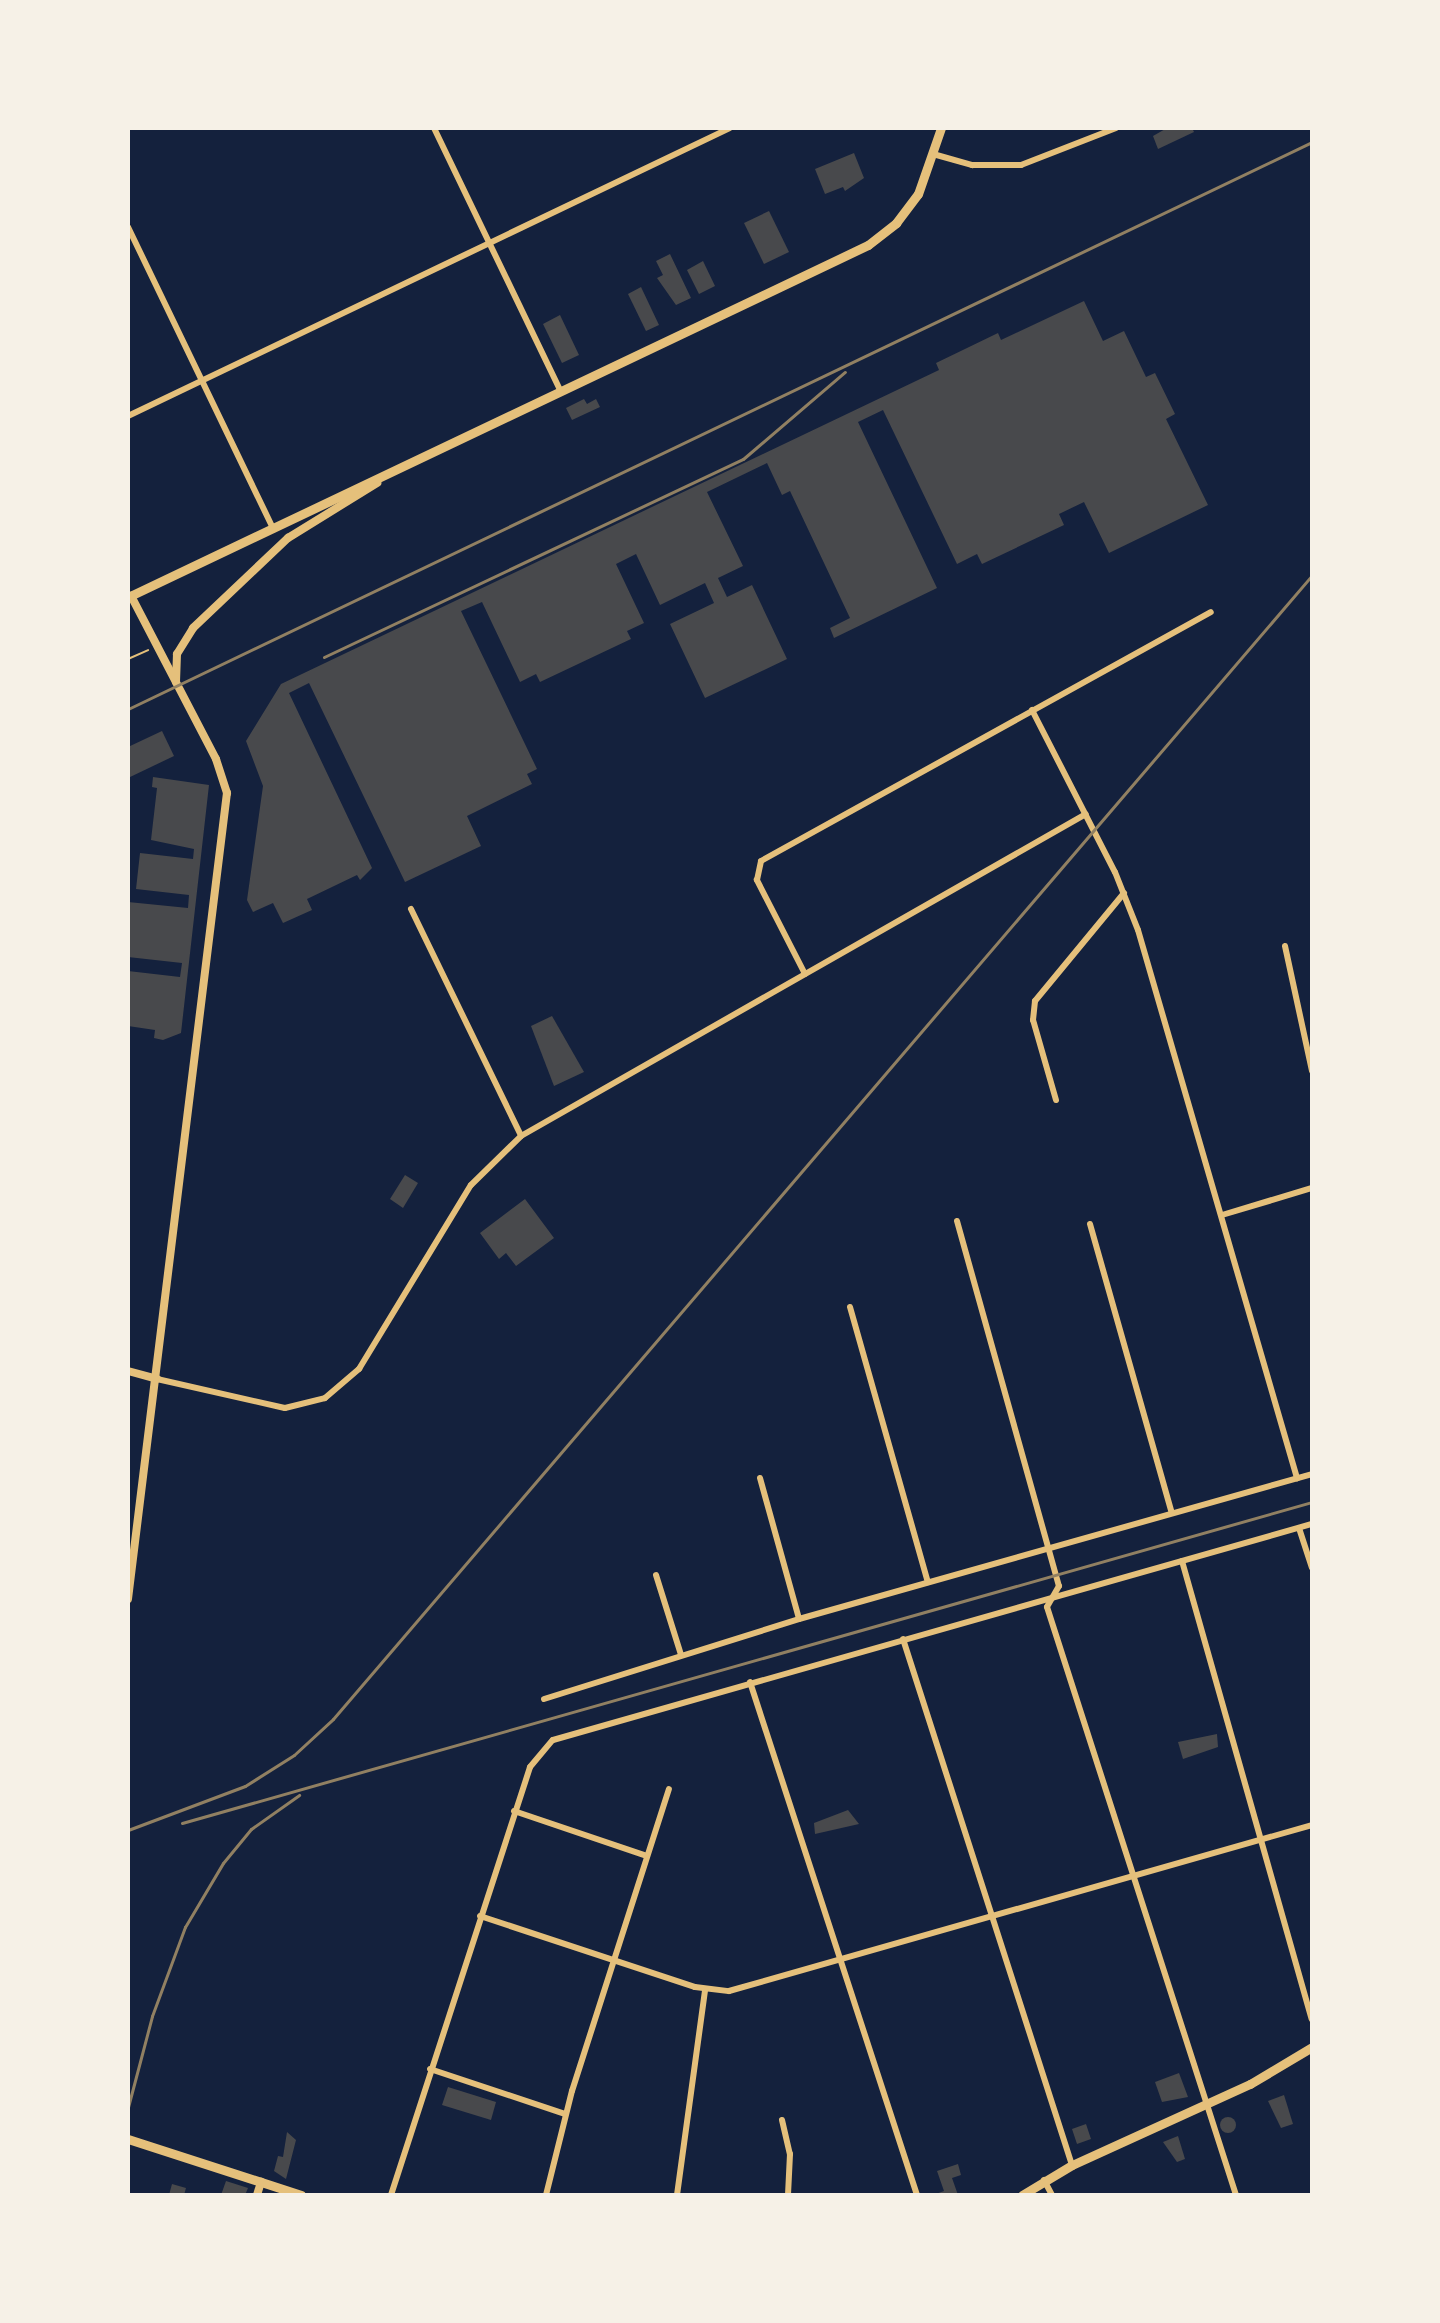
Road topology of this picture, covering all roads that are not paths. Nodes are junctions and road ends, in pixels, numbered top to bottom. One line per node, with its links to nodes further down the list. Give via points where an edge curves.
1 (434, 128): 7 (street)
2 (730, 128): 7 (street)
3 (941, 128): 5 (main road)
4 (1116, 128): 5 (street, via 1021,165 972,165)
5 (933, 154): 9 (main road, via 908,209 868,245)
6 (129, 231): 8 (street)
7 (489, 243): 8 (street); 9 (street)
8 (202, 381): 10 (street); 12 (street)
9 (560, 390): 11 (main road)
10 (128, 416)
11 (427, 454): 12 (main road); 15 (street, via 308,523 239,583 187,635 177,654)
12 (273, 528): 13 (main road)
13 (129, 597): 15 (street)
14 (1211, 612): 16 (street)
15 (177, 686): 31 (street, via 222,771 227,801)
16 (1032, 710): 17 (street); 21 (street, via 775,850 757,866 757,880)
17 (1086, 814): 18 (street); 21 (street)
18 (1124, 893): 23 (street, via 1035,1001 1033,1020); 26 (street)
19 (411, 909): 24 (street)
20 (1285, 946): 22 (street)
21 (805, 974): 24 (street)
22 (1312, 1071)
23 (1056, 1100)
24 (521, 1136): 31 (street, via 493,1160 443,1224 384,1329 338,1390 311,1404 285,1408)
25 (1312, 1188): 26 (street)
26 (1222, 1215): 34 (street)
27 (957, 1221): 38 (street)
28 (1090, 1224): 35 (street)
29 (850, 1307): 42 (street)
30 (128, 1371): 31 (street)
31 (157, 1379): 44 (street)
32 (1312, 1474): 34 (street)
33 (760, 1478): 45 (street)
34 (1297, 1478): 35 (street)
35 (1172, 1513): 38 (street)
36 (1312, 1524): 37 (street)
37 (1299, 1528): 39 (street); 40 (street)
38 (1048, 1547): 42 (street); 43 (street)
39 (1182, 1561): 43 (street); 53 (street)
40 (1312, 1568)
41 (656, 1575): 47 (street)
42 (928, 1582): 45 (street)
43 (1057, 1596): 46 (street); 55 (street, via 1047,1607)
44 (128, 1599)
45 (799, 1619): 47 (street)
46 (903, 1639): 48 (street); 57 (street)
47 (681, 1655): 49 (street)
48 (750, 1682): 51 (street, via 567,1733 537,1755); 59 (street)
49 (544, 1699)
50 (669, 1789): 54 (street)
51 (514, 1811): 54 (street); 56 (street)
52 (1312, 1825): 53 (street)
53 (1261, 1840): 55 (street); 61 (street)
54 (647, 1856): 58 (street)
55 (1133, 1878): 57 (street); 64 (street)
56 (480, 1916): 58 (street); 63 (street)
57 (990, 1920): 59 (street); 68 (street)
58 (614, 1960): 60 (street); 65 (street)
59 (841, 1962): 60 (street, via 744,1988); 77 (street)
60 (705, 1990): 75 (street)
61 (1312, 2019)
62 (1312, 2047): 64 (main road)
63 (430, 2069): 65 (street); 73 (street)
64 (1206, 2105): 68 (main road); 80 (street)
65 (565, 2114): 74 (street)
66 (782, 2120): 76 (street, via 790,2154)
67 (128, 2139): 70 (main road)
68 (1072, 2165): 69 (main road)
69 (1044, 2180): 78 (main road); 79 (street)
70 (261, 2182): 71 (street); 72 (main road)
71 (257, 2195)
72 (301, 2195)
73 (391, 2195)
74 (546, 2195)
75 (677, 2195)
76 (788, 2195)
77 (917, 2195)
78 (1022, 2195)
79 (1052, 2195)
80 (1236, 2195)

